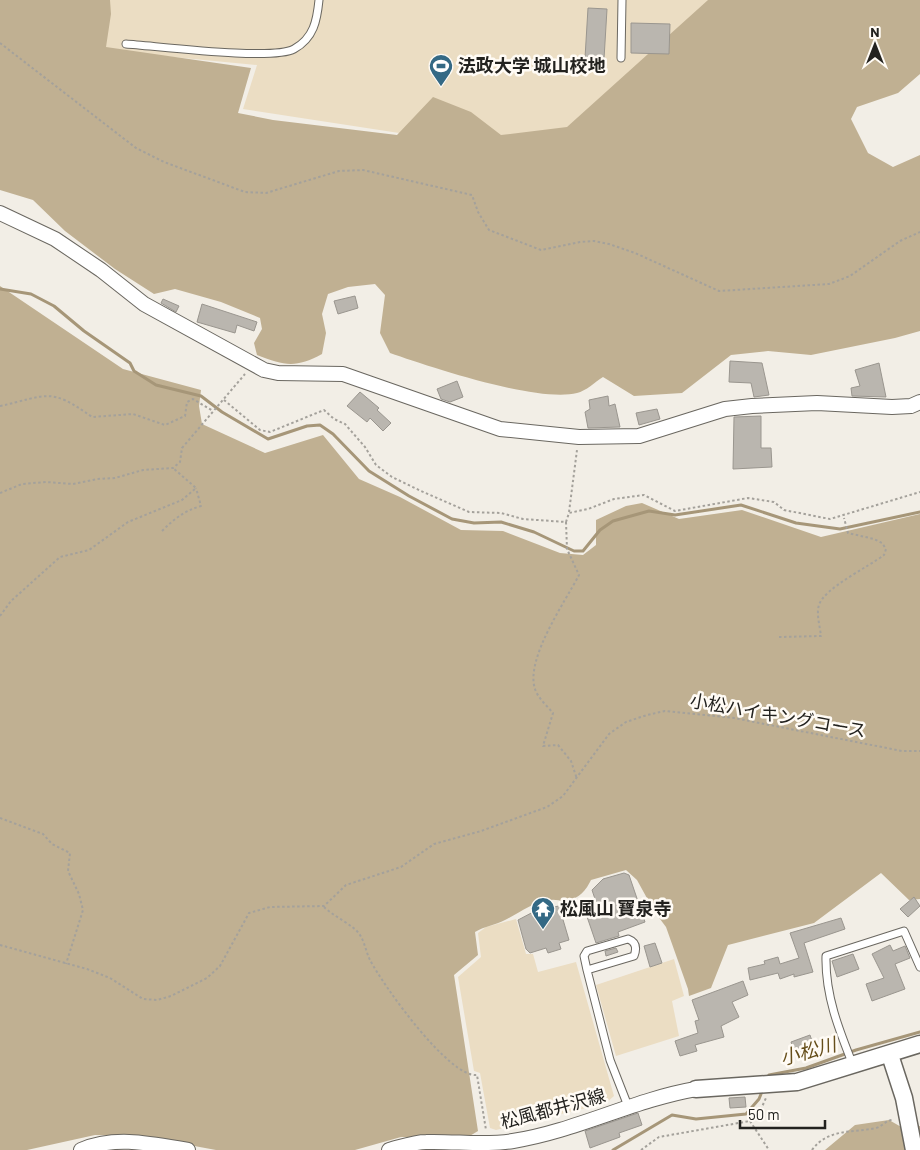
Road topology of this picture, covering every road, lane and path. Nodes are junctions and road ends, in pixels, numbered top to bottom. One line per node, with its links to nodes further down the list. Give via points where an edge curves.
1 (319, 0): 4 (lane, via 317,21 309,37 293,49 260,54)
2 (622, 0): 5 (lane)
3 (0, 43): 7 (path, via 136,148 164,162 245,192 266,193 339,171 380,173 399,180 472,194 489,230 541,250 580,242 609,244 718,291 830,284 850,276 900,241)
4 (126, 44)
5 (621, 58)
6 (0, 213): 8 (street, via 55,239 144,304)
7 (920, 232)
8 (252, 365): 9 (path); 13 (street, via 278,373 343,374 500,429)
9 (224, 400): 12 (path); 20 (path, via 260,430 270,432 324,410 345,424 376,465 421,492 469,512)
10 (920, 402): 13 (street, via 892,407 817,402 752,406 726,409 639,436)
11 (0, 406): 12 (path, via 55,395 92,417 133,414 165,425 185,416 187,402 193,399)
12 (212, 411): 14 (path, via 182,448 180,462)
13 (579, 437): 18 (path)
14 (173, 468): 15 (path); 17 (path, via 143,470 73,484 22,484)
15 (196, 488): 21 (path, via 201,506 187,510); 22 (path, via 182,500 128,522 89,550 60,557 10,601)
16 (920, 492): 19 (path)
17 (0, 493)
18 (569, 513): 19 (path, via 614,499 644,495 675,511 748,498 774,502 784,510 810,517); 20 (path)
19 (843, 517): 23 (path, via 848,533 882,543 886,549 884,555 848,577 822,599 818,606 822,636)
20 (566, 522): 25 (path, via 567,549 579,575 544,640 533,680 535,690 553,713 543,746 558,745 571,761)
21 (162, 531)
22 (0, 616)
23 (779, 637)
24 (920, 751): 25 (path, 小松ハイキングコース, via 902,751 734,718 665,711 626,722 609,734)
25 (577, 779): 27 (path, 小松ハイキングコース, via 563,796 547,807 434,844 400,867 346,885)
26 (0, 818): 29 (path, via 44,834 52,844 70,853 68,871 83,910)
27 (324, 906): 29 (path, via 270,907 249,913 220,966 206,978 157,1000 144,999 110,978); 40 (path, via 359,933 369,959 411,1021 463,1073 477,1075)
28 (0, 945): 29 (path)
29 (66, 964)
30 (920, 966): 34 (lane, via 904,931 826,956 826,977 832,1006)
31 (587, 970): 31 (lane, via 634,956 636,947 628,938 587,951 584,956); 37 (lane, via 610,1060)
32 (920, 1044): 33 (street)
33 (890, 1055): 34 (street); 39 (street)
34 (851, 1061): 35 (street, via 805,1080)
35 (773, 1085): 36 (street); 38 (path, via 760,1110)
36 (696, 1089): 37 (street, 松風都井沢線)
37 (628, 1106): 40 (street, 松風都井沢線, via 580,1125)
38 (750, 1121): 44 (path, via 659,1137); 45 (path)
39 (909, 1122): 46 (path, via 890,1120 878,1128 843,1131 817,1143); 47 (street)
40 (489, 1145): 43 (street, 松風都井沢線, via 424,1142)
41 (81, 1150): 42 (street, via 110,1142 126,1142)
42 (188, 1150)
43 (389, 1150)
44 (641, 1150)
45 (769, 1150)
46 (812, 1150)
47 (914, 1150)

